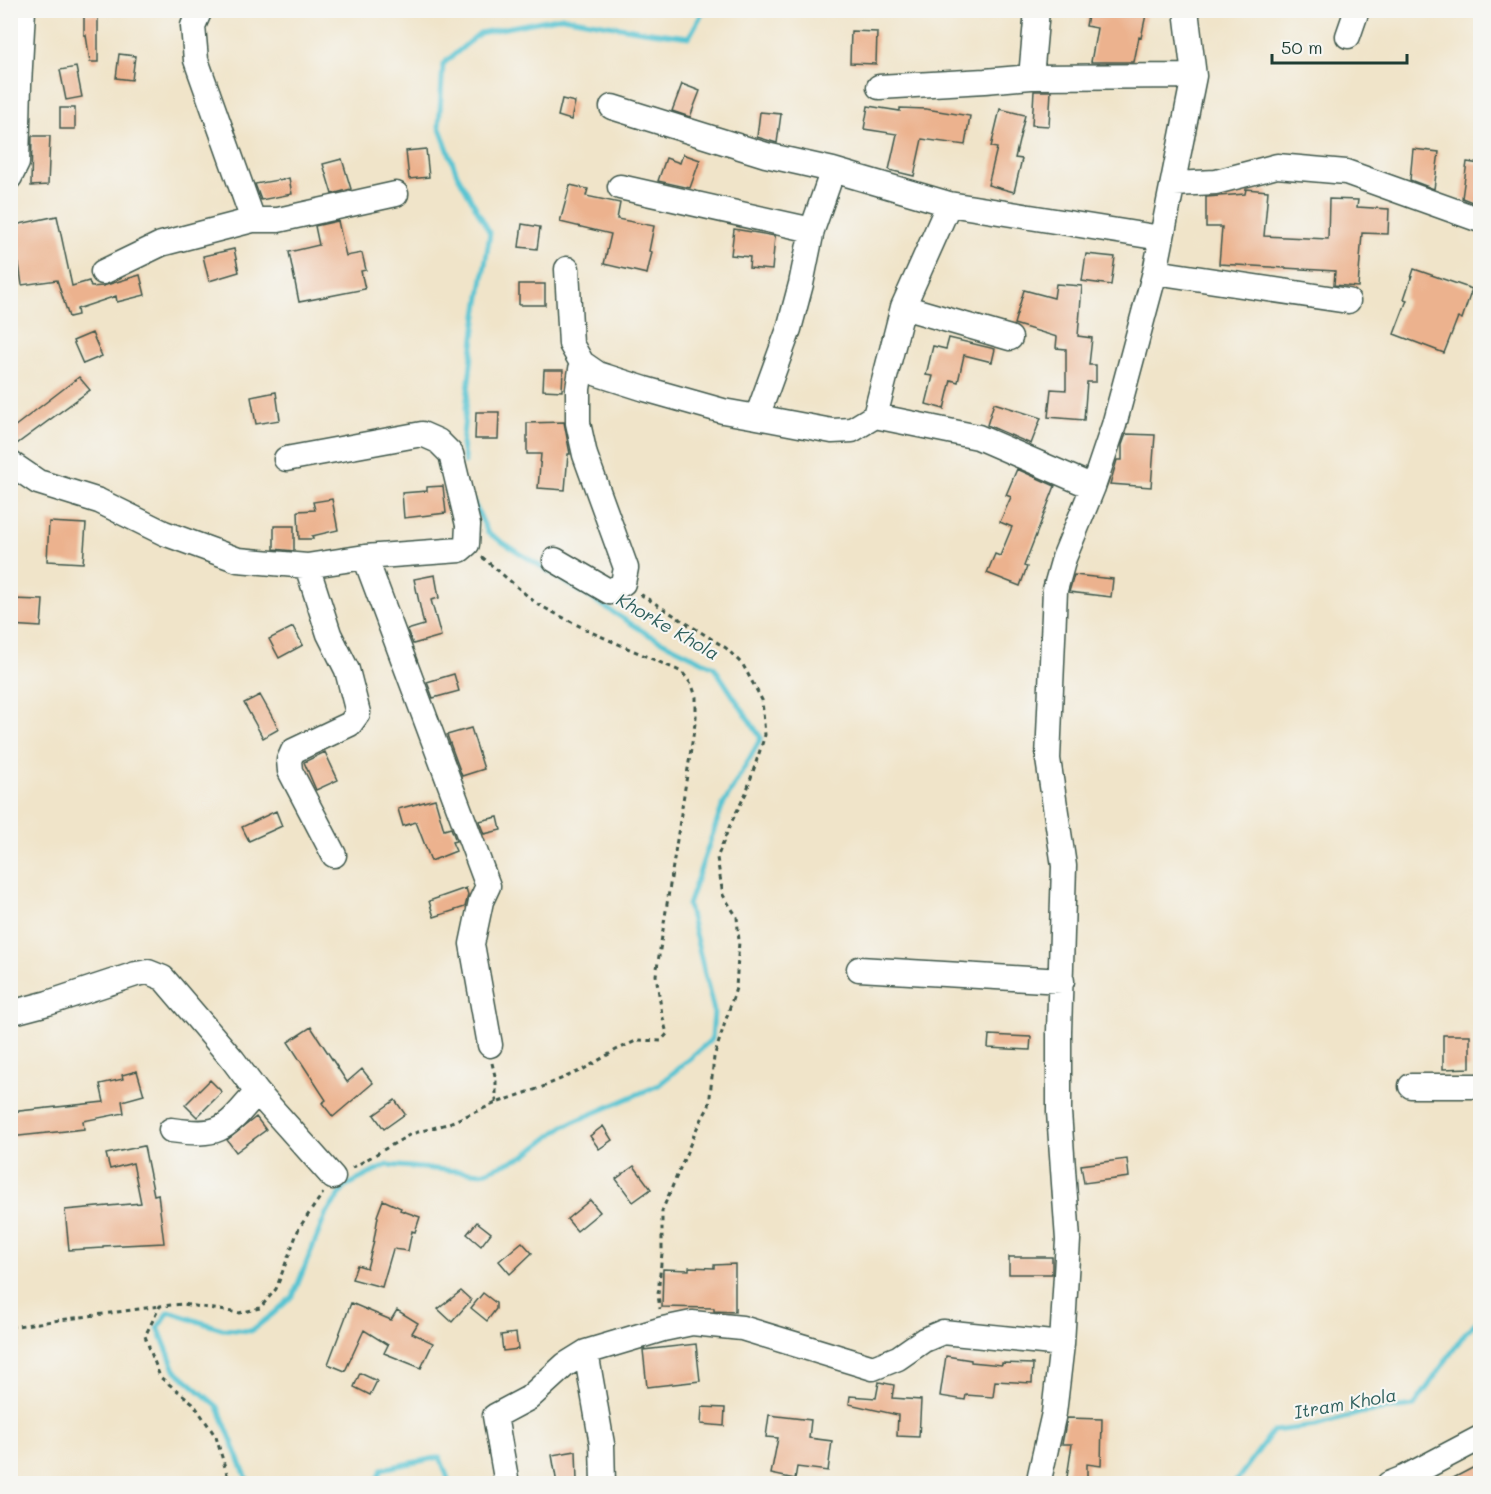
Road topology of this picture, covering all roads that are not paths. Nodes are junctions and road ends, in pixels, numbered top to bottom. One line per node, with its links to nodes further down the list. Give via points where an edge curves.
1 (23, 10): 12 (street, via 17,163)
2 (200, 10): 17 (street, via 193,26 196,60)
3 (1037, 10): 8 (street)
4 (1186, 10): 7 (street)
5 (1357, 10): 6 (street)
6 (1347, 36)
7 (1194, 76): 8 (street); 13 (street)
8 (1031, 77): 9 (street)
9 (879, 87)
10 (612, 107): 11 (street, via 766,155)
11 (833, 170): 16 (street); 19 (street)
12 (10, 177)
13 (1174, 184): 18 (street, via 1216,182 1277,166 1346,172); 20 (street)
14 (620, 187): 19 (street)
15 (396, 194): 17 (street, via 278,220)
16 (949, 204): 20 (street); 25 (street)
17 (253, 220): 22 (street, via 161,244)
18 (1480, 220)
19 (812, 230): 29 (street, via 789,328)
20 (1161, 238): 23 (street)
21 (567, 269): 27 (street, via 571,344)
22 (104, 272)
23 (1155, 272): 24 (street); 32 (street)
24 (1348, 301)
25 (903, 307): 26 (street); 28 (street)
26 (1010, 338)
27 (582, 363): 29 (street, via 598,374 645,390); 34 (street, via 578,423 585,455 626,568 622,583 610,592)
28 (875, 416): 29 (street, via 852,430 832,431); 32 (street, via 978,437)
29 (757, 417)
30 (286, 459): 33 (street, via 422,434 438,441 451,454 468,525 467,544 460,550)
31 (10, 463): 35 (street, via 38,482 99,501 164,533 238,560)
32 (1093, 487): 38 (street, via 1064,558 1053,614 1048,759 1064,866)
33 (365, 557): 35 (street); 40 (street, via 488,886 472,944)
34 (555, 560)
35 (307, 566): 36 (street, via 329,634 347,670 358,713 350,724 293,751 288,759 290,771)
36 (334, 855)
37 (859, 969): 38 (street)
38 (1062, 981): 46 (street, via 1059,1112 1068,1240)
39 (10, 1013): 43 (street, via 148,972 163,978)
40 (490, 1045)
41 (1411, 1086): 42 (street)
42 (1480, 1086)
43 (257, 1092): 44 (street, via 221,1130 200,1134); 45 (street)
44 (171, 1130)
45 (333, 1177)
46 (1062, 1344): 47 (street, via 943,1332 873,1368 742,1328 692,1323); 51 (street)
47 (586, 1352): 49 (street, via 565,1365 529,1398 495,1416); 50 (street, via 602,1444)
48 (1480, 1438): 52 (street)
49 (507, 1484)
50 (603, 1484)
51 (1040, 1484)
52 (1389, 1484)

